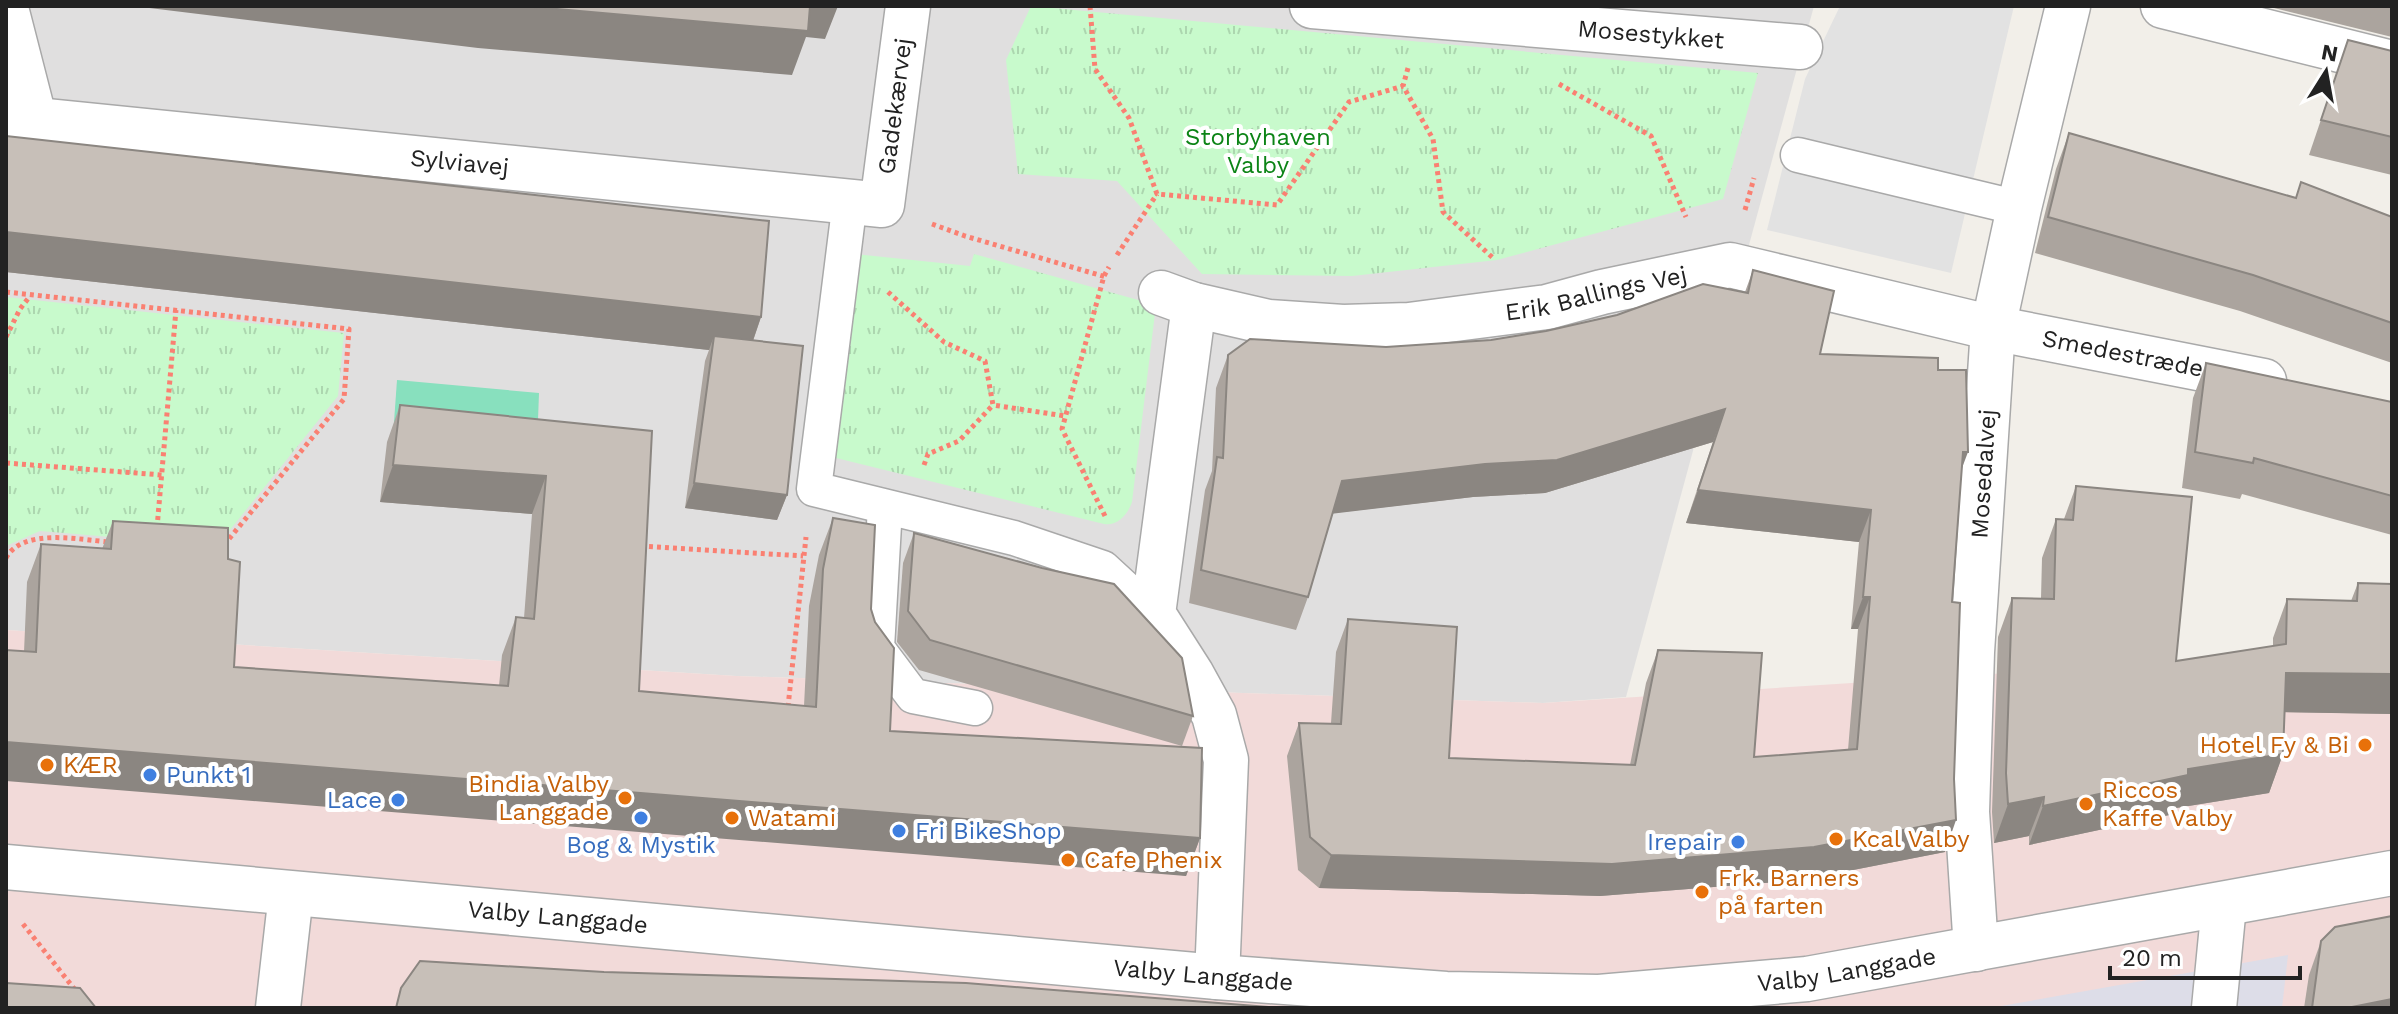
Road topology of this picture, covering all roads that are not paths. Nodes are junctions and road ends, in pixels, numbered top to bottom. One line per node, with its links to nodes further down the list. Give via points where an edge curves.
1 (908, 6): 10 (street, Gadekærvej)
2 (1312, 6): 6 (street, Mosestykket)
3 (2068, 6): 11 (street, Mosedalvej)
4 (2163, 6): 7 (street)
5 (6, 8): 8 (street, Sylviavej)
6 (1800, 47)
7 (2392, 63)
8 (21, 119): 10 (street, Sylviavej)
9 (1798, 155): 11 (lane)
10 (866, 203): 14 (lane, via 843,251 814,489)
11 (2019, 208): 12 (street, Mosedalvej)
12 (1993, 328): 13 (street, Smedestræde, via 2249,377); 15 (street, Erik Ballings Vej, via 1730,265 1547,307 1409,325 1268,322 1177,299); 21 (street, Mosedalvej, via 1967,812)
13 (2306, 393)
14 (897, 510): 15 (lane, via 1014,538 1103,568); 16 (lane, via 877,648 913,696)
15 (1153, 614): 22 (street, via 1214,715 1226,760)
16 (975, 708)
17 (6, 867): 19 (street, Valby Langgade)
18 (2392, 873): 20 (street, Valby Langgade)
19 (291, 894): 22 (street, Valby Langgade); 24 (street)
20 (2224, 905): 21 (street, Valby Langgade); 25 (street)
21 (1976, 949): 23 (street, Valby Langgade)
22 (1217, 977): 23 (street, Valby Langgade, via 1446,994)
23 (1652, 1000)
24 (278, 1008)
25 (2214, 1008)

